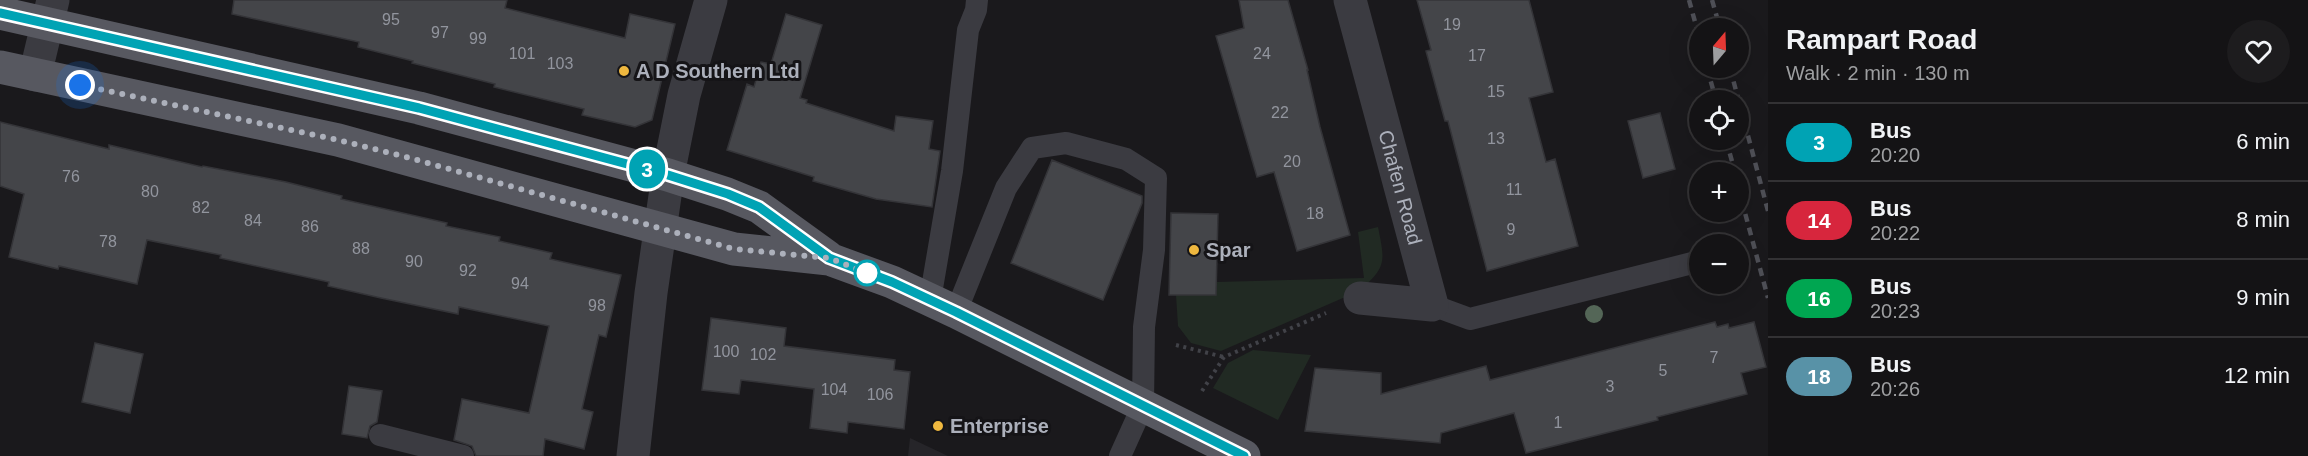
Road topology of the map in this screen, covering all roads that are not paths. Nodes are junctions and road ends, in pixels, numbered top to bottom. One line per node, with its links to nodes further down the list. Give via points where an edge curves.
1 (711, 0): 8 (street, via 684,95)
2 (976, 0): 14 (lane, via 968,30 952,171)
3 (1350, 0): 13 (street, Chafen Road)
4 (50, 12): 5 (main road); 7 (street); 8 (main road)
5 (0, 13)
6 (0, 67): 7 (main road)
7 (35, 75): 9 (main road, via 338,140)
8 (668, 175): 9 (street); 10 (main road, via 759,207)
9 (661, 228): 10 (main road, via 734,249); 18 (street)
10 (829, 258): 14 (main road)
11 (1689, 264): 13 (lane, via 1470,319)
12 (1360, 298): 13 (street)
13 (1432, 305)
14 (943, 306): 15 (main road); 15 (lane, via 1006,188 1032,148 1066,143 1126,159 1156,178 1154,250 1143,337)
15 (1143, 405): 19 (lane); 20 (main road)
16 (380, 435): 17 (lane)
17 (463, 456)
18 (633, 456)
19 (1120, 456)
20 (1244, 456)

